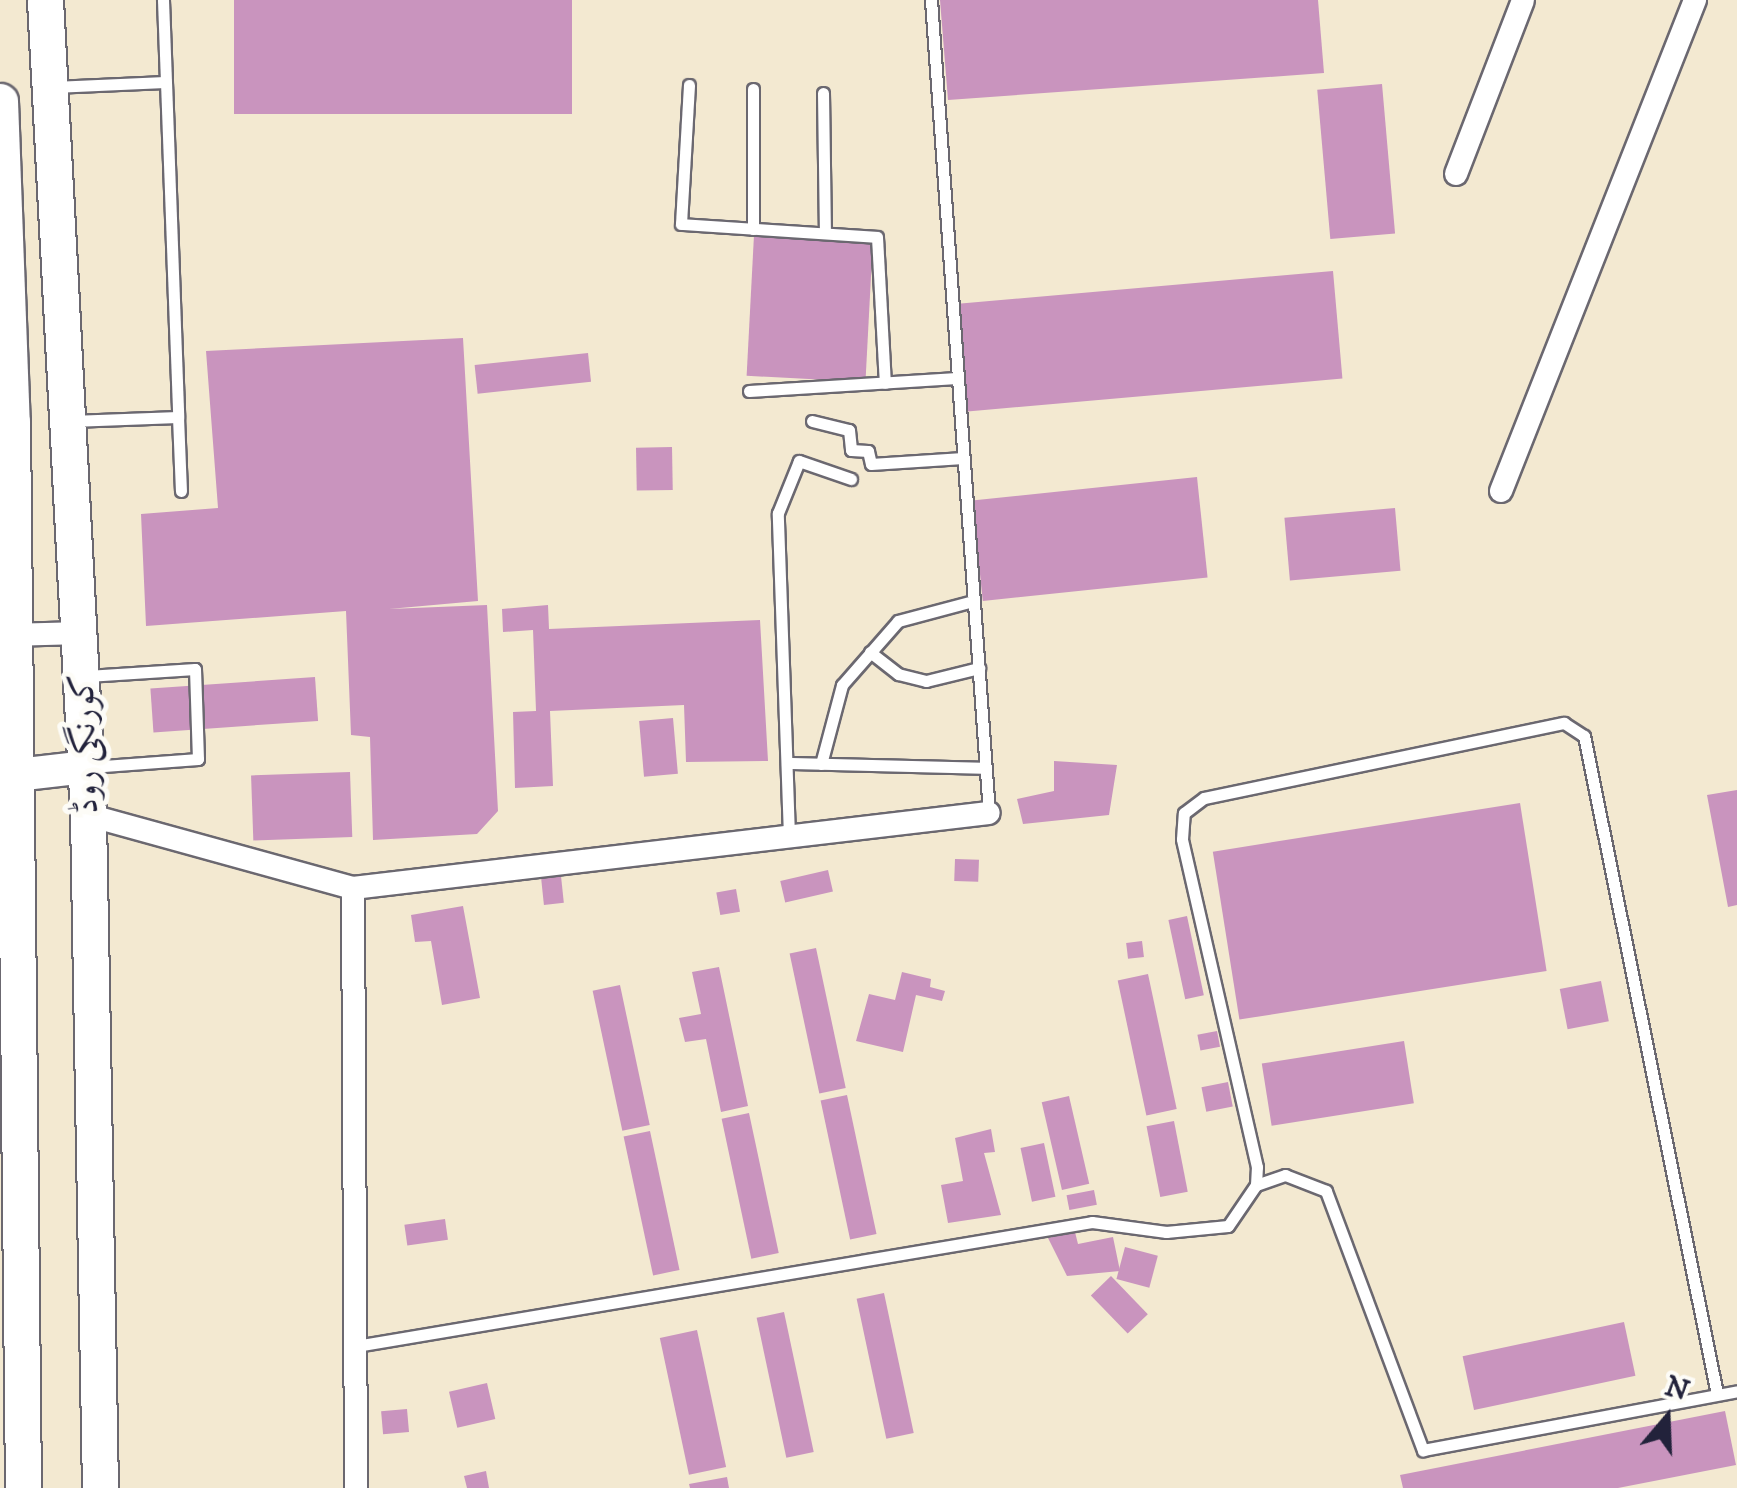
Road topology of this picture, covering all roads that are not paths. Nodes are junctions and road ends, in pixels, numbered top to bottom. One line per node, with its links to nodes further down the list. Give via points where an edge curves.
1 (45, 0): 8 (main road, کورنگی روڈ)
2 (164, 0): 6 (lane)
3 (930, 0): 15 (lane)
4 (1524, 0): 12 (street)
5 (1694, 0): 25 (street)
6 (165, 82): 8 (lane); 19 (lane)
7 (690, 85): 13 (lane, via 682,224)
8 (49, 87): 20 (main road, کورنگی روڈ)
9 (754, 88): 13 (lane)
10 (823, 93): 14 (lane)
11 (0, 101): 18 (main road)
12 (1456, 174)
13 (753, 229): 14 (lane)
14 (825, 234): 16 (lane, via 877,237)
15 (958, 378): 16 (lane); 22 (lane)
16 (884, 383): 17 (lane)
17 (749, 391)
18 (6, 407): 28 (main road)
19 (178, 417): 20 (lane); 24 (lane)
20 (71, 420): 27 (main road, کورنگی روڈ)
21 (812, 421): 22 (lane, via 850,430 851,450 868,451 871,464)
22 (964, 458): 26 (lane)
23 (852, 479): 32 (lane, via 800,461 778,512)
24 (181, 492)
25 (1501, 492)
26 (974, 600): 29 (lane, via 898,621); 30 (lane)
27 (80, 633): 28 (street); 31 (main road, کورنگی روڈ)
28 (7, 635): 36 (main road)
29 (870, 652): 30 (lane, via 898,674 926,681); 33 (lane, via 842,685)
30 (978, 668): 35 (lane)
31 (82, 676): 34 (main road, کورنگی روڈ); 34 (lane, via 194,668 198,758)
32 (786, 763): 33 (lane); 39 (lane)
33 (821, 764): 35 (lane)
34 (86, 767): 36 (street); 38 (main road, کورنگی روڈ)
35 (986, 768): 37 (lane)
36 (7, 774): 45 (main road)
37 (989, 813): 39 (street)
38 (88, 815): 40 (street); 46 (main road, کورنگی روڈ)
39 (789, 836): 40 (street)
40 (353, 888): 42 (street)
41 (1256, 1185): 42 (lane, via 1228,1226 1166,1232 1092,1222); 44 (lane, via 1285,1175 1326,1191 1423,1450); 44 (lane, via 1182,839 1184,813 1204,798 1564,723 1578,727)
42 (356, 1346): 47 (street)
43 (1737, 1390): 44 (lane)
44 (1717, 1394)
45 (23, 1488)
46 (100, 1488)
47 (356, 1488)

